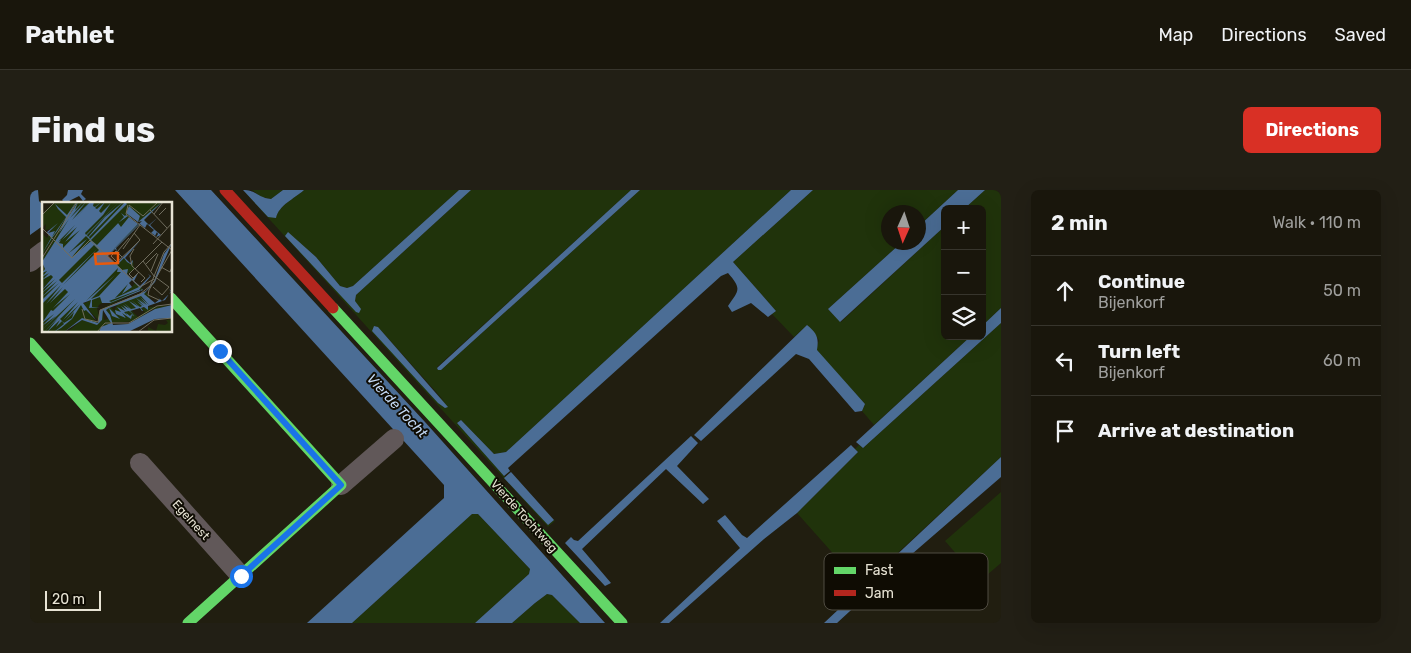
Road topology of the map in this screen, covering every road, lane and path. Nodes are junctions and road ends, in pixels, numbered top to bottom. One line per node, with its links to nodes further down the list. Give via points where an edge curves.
1 (225, 190): 12 (street, Vierde Tochtweg, via 423,412)
2 (42, 253): 3 (street)
3 (30, 262)
4 (172, 299): 9 (street)
5 (30, 343): 6 (street)
6 (101, 424)
7 (394, 439): 9 (street)
8 (140, 463): 10 (street, Egelnest)
9 (341, 485): 10 (street)
10 (241, 576): 11 (street)
11 (188, 623)
12 (622, 623)

